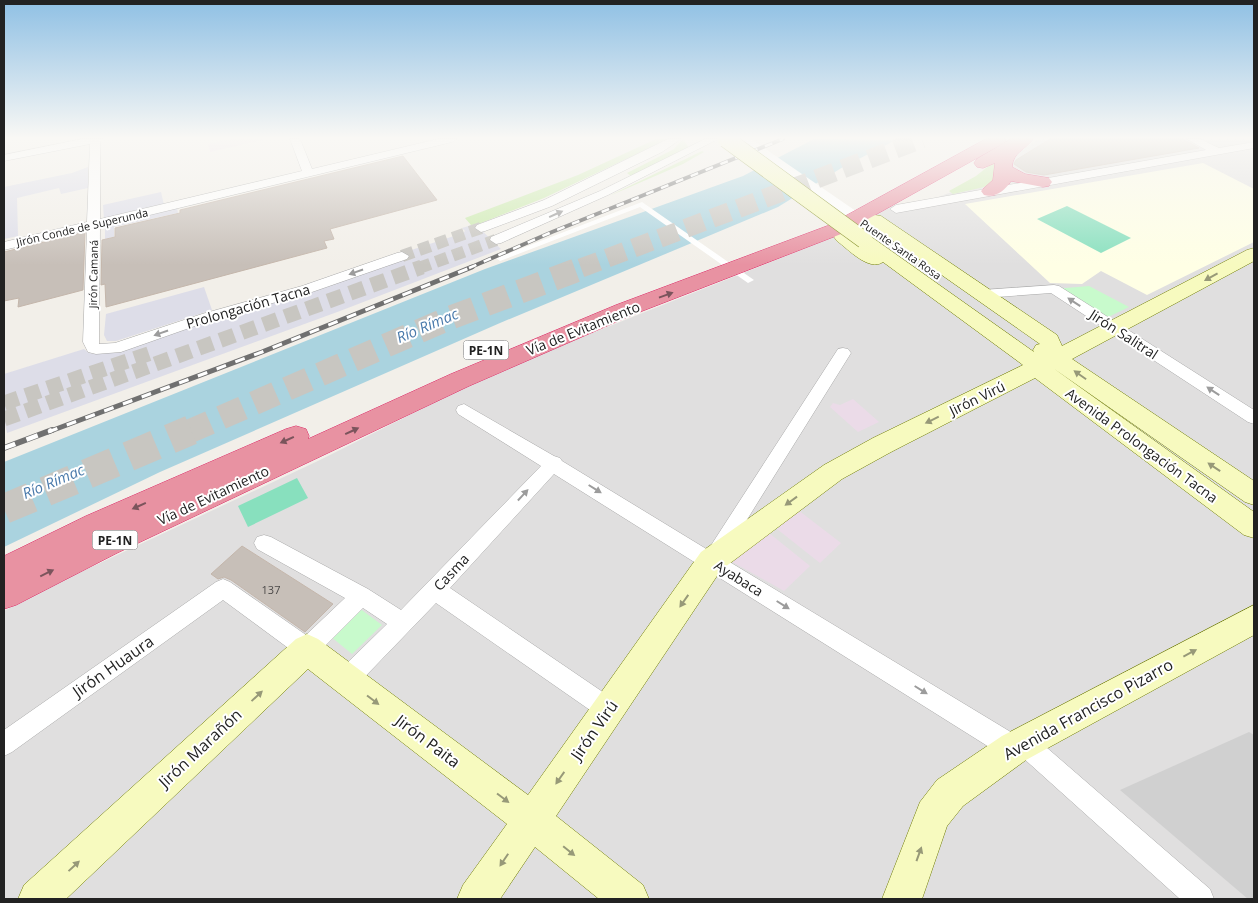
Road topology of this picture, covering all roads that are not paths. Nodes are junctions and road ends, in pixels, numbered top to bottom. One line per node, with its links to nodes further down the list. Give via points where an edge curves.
1 (95, 181): 17 (street, Jirón Camaná)
2 (274, 181): 17 (street, Jirón Conde de Superunda)
3 (594, 181): 16 (street)
4 (627, 181): 18 (street, one-way to 4)
5 (789, 181): 20 (main road, Puente Santa Rosa, bridge)
6 (800, 181): 20 (main road, Puente Santa Rosa)
7 (895, 181): 38 (highway, Vía de Evitamiento / PE-1N, one-way to 38, via 821,222 545,324 106,521)
8 (932, 181): 30 (highway, Vía de Evitamiento / PE-1N, one-way to 8, via 624,310 827,234)
9 (950, 181): 15 (highway)
10 (1002, 181): 14 (highway)
11 (1036, 181): 13 (highway)
12 (1048, 181): 13 (street)
13 (1043, 182): 14 (street)
14 (990, 192): 15 (street)
15 (896, 209): 20 (highway)
16 (526, 212): 18 (street, via 523,223); 19 (street)
17 (94, 224): 22 (street, Jirón Conde de Superunda); 27 (street, Jirón Camaná)
18 (530, 226): 21 (street)
19 (481, 228)
20 (865, 232): 25 (main road); 29 (main road, Puente Santa Rosa); 29 (main road, via 1011,361); 30 (highway, via 457,392)
21 (496, 240)
22 (4, 246)
23 (1254, 254): 26 (main road, Jirón Virú, one-way to 26)
24 (402, 256): 27 (street, Prolongación Tacna, one-way to 27, via 306,290 207,317 116,348)
25 (983, 294): 26 (street, Jirón Salitral, one-way to 25, via 1054,289); 29 (main road, via 1049,340)
26 (1115, 328): 29 (main road, Jirón Virú); 32 (street, Jirón Salitral, one-way to 26)
27 (93, 348)
28 (843, 353): 37 (street, Jirón Virú)
29 (1042, 362): 34 (main road, Avenida Prolongación Tacna, one-way to 29); 35 (main road, Avenida Prolongación Tacna); 37 (main road, Jirón Virú, one-way to 37, via 833,472)
30 (396, 410): 41 (highway, Vía de Evitamiento / PE-1N, one-way to 30, via 106,544)
31 (464, 410): 33 (street, Ayabaca)
32 (1254, 418)
33 (554, 463): 37 (street, Ayabaca, one-way to 37); 40 (street, Casma, one-way to 33)
34 (1254, 495)
35 (1254, 527)
36 (264, 543): 42 (street)
37 (711, 561): 47 (main road, Jirón Virú, one-way to 47); 49 (street, Ayabaca, one-way to 49)
38 (4, 571)
39 (222, 588): 45 (street, Jirón Paita); 48 (street, Jirón Huaura)
40 (435, 590): 44 (street, Casma); 47 (street)
41 (4, 595)
42 (361, 596): 44 (street); 45 (street, Jirón Marañón)
43 (1254, 619): 49 (main road, Avenida Francisco Pizarro, one-way to 43)
44 (404, 622): 46 (street, Casma)
45 (307, 649): 46 (main road, Jirón Paita); 51 (main road, Jirón Marañón, one-way to 45)
46 (346, 679): 50 (main road, Jirón Paita, one-way to 50)
47 (608, 709): 50 (main road, Jirón Virú, one-way to 50)
48 (4, 744)
49 (1018, 745): 54 (main road, Avenida Francisco Pizarro, one-way to 49, via 934,815 950,793); 55 (street, Ayabaca)
50 (531, 820): 52 (main road, Jirón Virú, one-way to 52); 53 (main road, Jirón Paita, one-way to 53)
51 (38, 899)
52 (477, 899)
53 (629, 899)
54 (902, 899)
55 (1200, 899)

